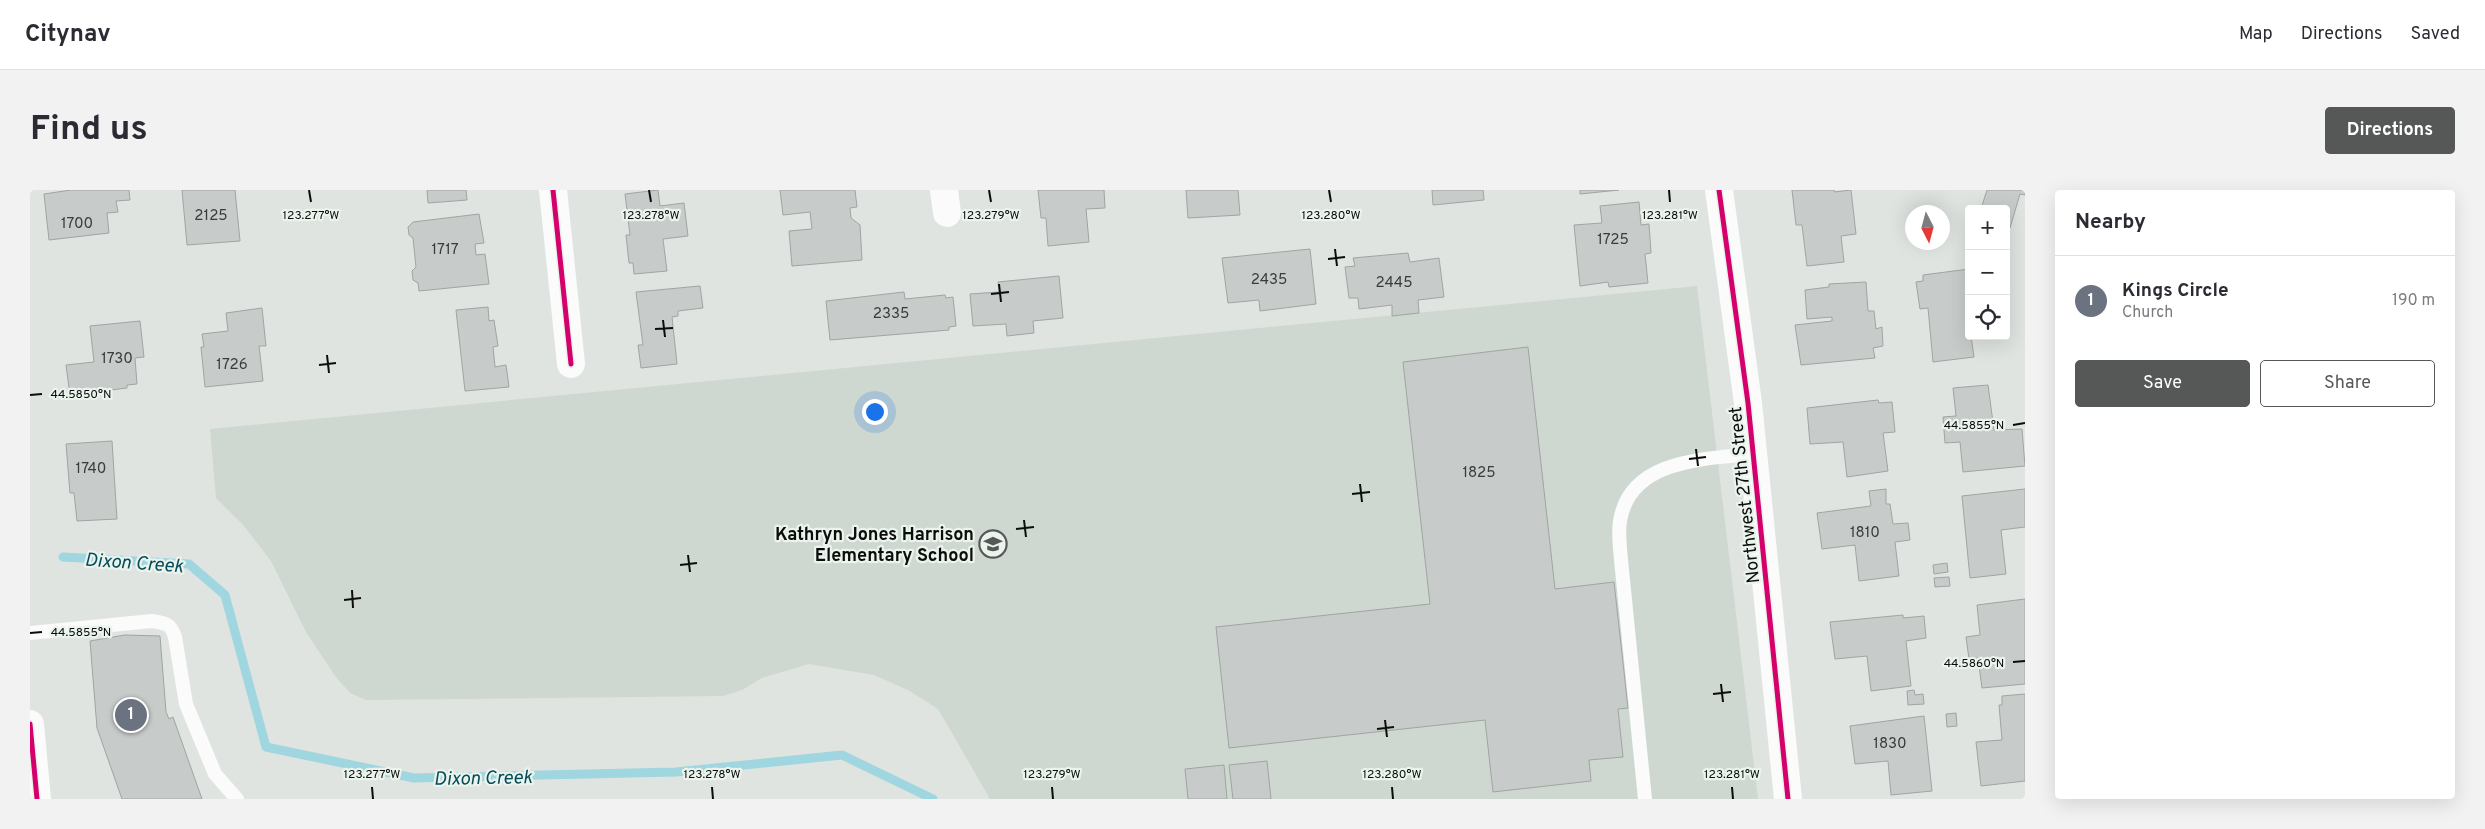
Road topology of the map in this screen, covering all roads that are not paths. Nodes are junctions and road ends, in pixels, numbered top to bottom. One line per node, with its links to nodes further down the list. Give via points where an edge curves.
1 (553, 190): 3 (street)
2 (1719, 190): 4 (street, Northwest 27th Street)
3 (572, 364)
4 (1753, 454): 10 (lane, via 1689,460 1667,467 1647,478 1624,505 1620,522 1621,560); 11 (street, Northwest 27th Street)
5 (30, 633): 9 (lane, via 152,621 165,622 172,627 190,713 215,774)
6 (30, 724): 7 (street)
7 (32, 754): 8 (street)
8 (37, 799)
9 (237, 799)
10 (1645, 799)
11 (1788, 799)

